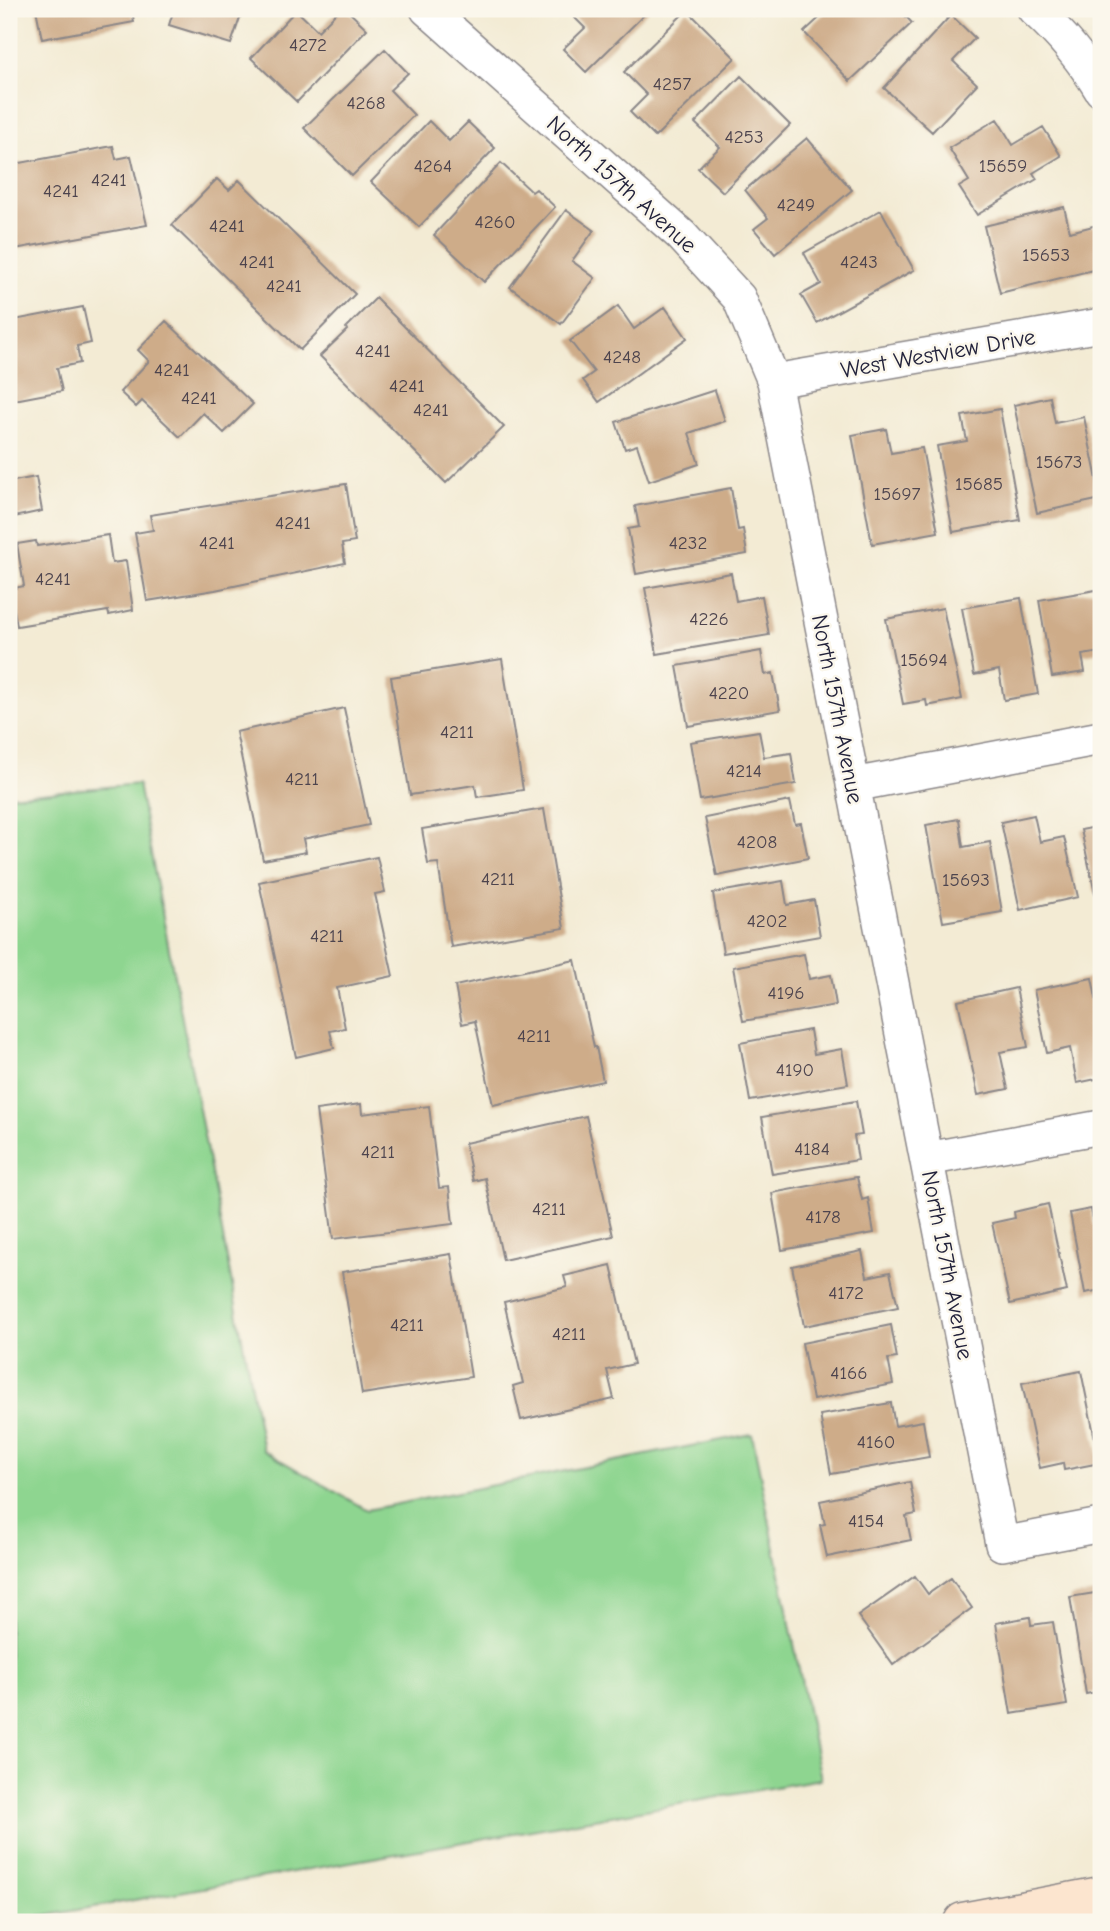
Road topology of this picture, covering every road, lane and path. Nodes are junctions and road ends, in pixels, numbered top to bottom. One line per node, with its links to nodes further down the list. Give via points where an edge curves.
1 (426, 9): 5 (street, North 157th Avenue, via 689,244 739,298)
2 (1034, 9): 3 (street)
3 (1101, 90)
4 (1101, 325): 5 (street, West Westview Drive)
5 (774, 381): 7 (street, North 157th Avenue)
6 (1101, 738): 7 (street)
7 (853, 785): 9 (street, North 157th Avenue)
8 (1101, 1127): 9 (street)
9 (927, 1159): 10 (street, North 157th Avenue, via 1002,1544)
10 (1101, 1525)
11 (1101, 1896): 12 (main road)
12 (963, 1922)

